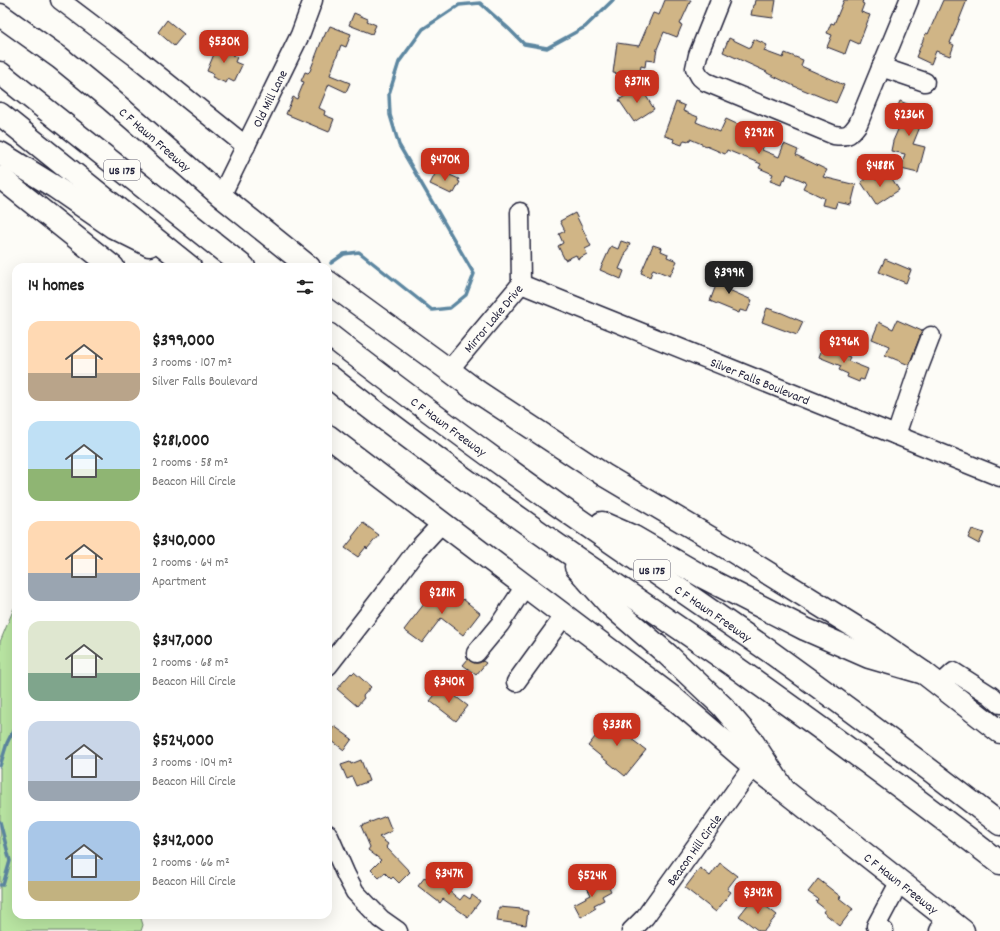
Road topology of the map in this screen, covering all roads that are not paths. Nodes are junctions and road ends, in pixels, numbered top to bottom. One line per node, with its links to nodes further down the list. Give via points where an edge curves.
1 (60, 0): 10 (street)
2 (313, 0): 10 (street, Old Mill Lane, via 300,35)
3 (720, 0): 6 (street, via 695,68 706,82 834,135 843,136 851,133 858,124)
4 (909, 0): 6 (street)
5 (0, 15): 13 (main road, C F Hawn Freeway, via 60,58)
6 (881, 67): 8 (street)
7 (0, 73): 18 (main road, US 175)
8 (925, 82)
9 (0, 114): 17 (main road, US 175)
10 (246, 146): 13 (street, Old Mill Lane)
11 (0, 154): 16 (main road, via 55,187 113,227)
12 (0, 177): 15 (main road)
13 (221, 196): 19 (main road, C F Hawn Freeway)
14 (520, 212): 20 (street, Mirror Lake Drive)
15 (108, 263)
16 (183, 263)
17 (185, 263)
18 (239, 263)
19 (304, 263)
20 (521, 284): 24 (street, Mirror Lake Drive); 26 (street, Silver Falls Boulevard)
21 (332, 285): 24 (main road)
22 (931, 336): 26 (street)
23 (332, 337): 29 (main road, C F Hawn Freeway / US 175)
24 (449, 370): 36 (main road, via 604,475 873,638)
25 (332, 378): 31 (main road, US 175)
26 (896, 435): 28 (street, Silver Falls Boulevard)
27 (332, 439): 30 (main road, C F Hawn Freeway)
28 (1000, 477)
29 (558, 505): 36 (main road, via 634,537 703,577 805,629 869,657); 42 (main road, C F Hawn Freeway / US 175, via 769,652)
30 (442, 523): 32 (main road, C F Hawn Freeway); 35 (street, via 416,551)
31 (555, 543): 41 (main road, via 609,604 722,706 752,741); 44 (main road, US 175, via 752,679)
32 (525, 586): 33 (main road, C F Hawn Freeway); 34 (street, via 500,624)
33 (564, 616): 37 (street); 40 (main road, C F Hawn Freeway, via 676,700)
34 (476, 653)
35 (332, 661)
36 (932, 679): 38 (street, via 954,672); 39 (main road)
37 (516, 682)
38 (1000, 704)
39 (997, 722)
40 (753, 766): 41 (main road, C F Hawn Freeway); 49 (street, Beacon Hill Circle, via 645,917)
41 (784, 790): 45 (main road, C F Hawn Freeway)
42 (1000, 824)
43 (332, 843): 48 (street, via 355,892 381,919)
44 (1000, 863)
45 (900, 881): 46 (main road, C F Hawn Freeway); 47 (street)
46 (952, 927)
47 (878, 930)
48 (398, 931)
49 (631, 931)

